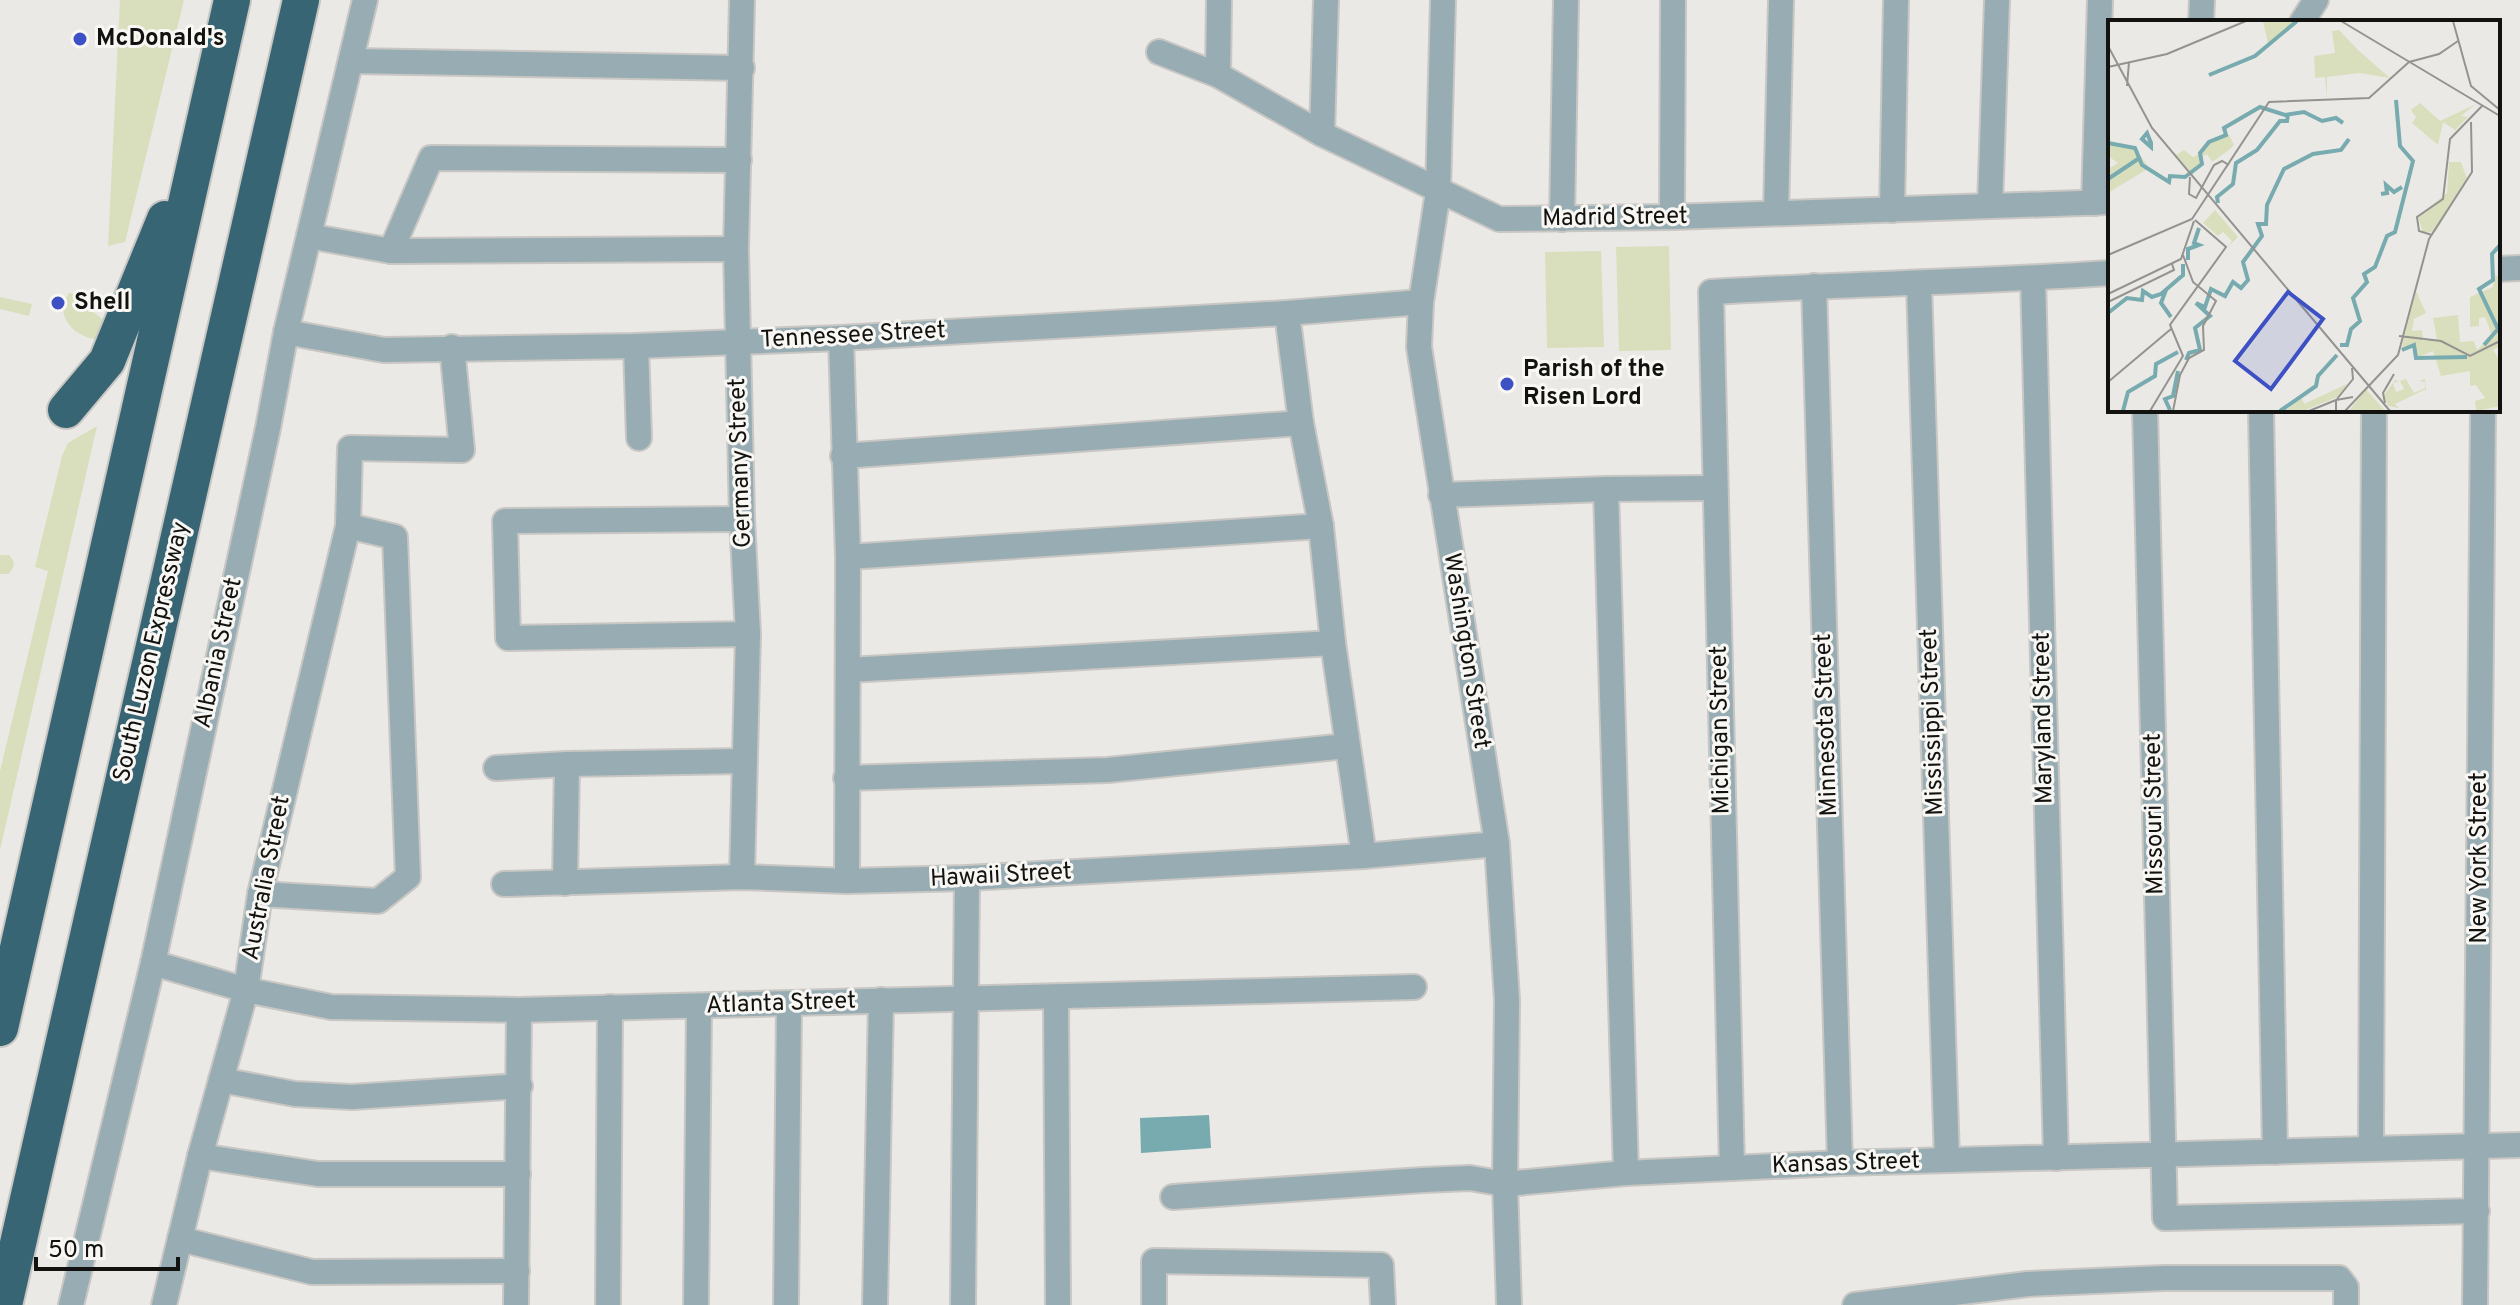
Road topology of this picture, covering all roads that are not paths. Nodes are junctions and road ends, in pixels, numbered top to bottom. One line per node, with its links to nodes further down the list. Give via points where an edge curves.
1 (232, 0): 22 (highway)
2 (301, 0): 110 (highway, South Luzon Expressway)
3 (365, 0): 19 (street, Albania Street)
4 (742, 0): 20 (street, Germany Street)
5 (1219, 0): 21 (street)
6 (1326, 0): 23 (street)
7 (1443, 0): 25 (street, Washington Street)
8 (1566, 0): 31 (street)
9 (1673, 0): 30 (street)
10 (1781, 0): 29 (street)
11 (1896, 0): 28 (street)
12 (1997, 0): 27 (street)
13 (2100, 0): 26 (street)
14 (2202, 0): 16 (street)
15 (2316, 0): 17 (street)
16 (2201, 20)
17 (2303, 20)
18 (1159, 52): 21 (street, Madrid Street)
19 (351, 61): 20 (street); 32 (street, Albania Street)
20 (742, 68): 24 (street, Germany Street)
21 (1218, 75): 23 (street, Madrid Street)
22 (206, 118): 48 (highway, via 117,341); 89 (highway)
23 (1322, 134): 25 (street, Madrid Street)
24 (739, 160): 33 (street, Germany Street); 34 (street, via 431,158)
25 (1438, 192): 31 (street, Madrid Street, via 1499,219); 41 (street, Washington Street)
26 (2102, 202): 27 (street, Madrid Street)
27 (1990, 206): 28 (street, Madrid Street)
28 (1892, 210): 29 (street, Madrid Street)
29 (1776, 213): 30 (street, Madrid Street)
30 (1672, 217): 31 (street, Madrid Street)
31 (1562, 219)
32 (309, 236): 34 (street); 43 (street, Albania Street)
33 (736, 249): 34 (street); 45 (street, Germany Street)
34 (391, 251)
35 (2520, 268): 36 (street)
36 (2500, 269)
37 (2108, 273): 38 (street)
38 (2033, 278): 39 (street); 98 (street, Maryland Street)
39 (1919, 284): 40 (street); 99 (street, Mississippi Street)
40 (1814, 286): 56 (street, Michigan Street, via 1711,292); 100 (street, Minnesota Street)
41 (1421, 302): 42 (street, Tennessee Street); 58 (street, Washington Street, via 1419,347)
42 (1287, 313): 44 (street, Tennessee Street); 53 (street)
43 (286, 332): 47 (street, Tennessee Street, via 384,350); 79 (street, Albania Street)
44 (841, 338): 45 (street, Tennessee Street); 55 (street)
45 (737, 342): 46 (street, Tennessee Street); 59 (street, Germany Street)
46 (636, 346): 47 (street, Tennessee Street); 54 (street)
47 (452, 347): 60 (street, Australia Street, via 462,450 350,448)
48 (66, 410)
49 (2145, 412): 97 (street, Missouri Street)
50 (2261, 412): 95 (street)
51 (2374, 412): 94 (street)
52 (2483, 412): 92 (street, New York Street)
53 (1301, 423): 55 (street); 61 (street)
54 (639, 438)
55 (843, 456): 62 (street)
56 (1715, 488): 57 (street); 101 (street, Michigan Street)
57 (1606, 489): 58 (street); 102 (street)
58 (1441, 495): 71 (street, Washington Street)
59 (742, 519): 63 (street, Germany Street); 63 (street, via 505,521 508,638)
60 (348, 526): 78 (street, Australia Street); 78 (street, via 395,537 408,877 378,901)
61 (1321, 526): 62 (street); 64 (street)
62 (848, 557): 65 (street)
63 (748, 634): 67 (street, Germany Street)
64 (1333, 643): 65 (street); 66 (street)
65 (848, 670): 70 (street)
66 (1347, 746): 70 (street, via 1108,770); 72 (street)
67 (744, 761): 68 (street); 73 (street, Germany Street)
68 (567, 764): 69 (street); 76 (street)
69 (496, 768)
70 (846, 778): 75 (street)
71 (1497, 844): 72 (street, Hawaii Street); 104 (street, Washington Street, via 1507,1000)
72 (1364, 856): 74 (street, Hawaii Street)
73 (742, 877): 75 (street, Hawaii Street); 76 (street, Hawaii Street)
74 (967, 878): 75 (street, Hawaii Street); 84 (street)
75 (847, 881)
76 (565, 883): 77 (street, Hawaii Street)
77 (504, 884)
78 (260, 894): 81 (street, Australia Street)
79 (153, 963): 81 (street, Atlanta Street); 111 (street, Albania Street)
80 (1414, 987): 82 (street, Atlanta Street)
81 (246, 990): 88 (street, Atlanta Street, via 331,1007); 90 (street, Australia Street)
82 (1056, 998): 84 (street, Atlanta Street); 119 (street)
83 (881, 1000): 84 (street, Atlanta Street); 85 (street, Atlanta Street); 117 (street)
84 (966, 1000): 118 (street)
85 (789, 1004): 87 (street, Atlanta Street); 116 (street)
86 (610, 1007): 87 (street, Atlanta Street); 88 (street, Atlanta Street); 114 (street)
87 (699, 1007): 115 (street)
88 (519, 1010): 91 (street)
89 (0, 1028)
90 (221, 1080): 91 (street, via 295,1094 352,1097); 96 (street, Australia Street)
91 (520, 1086): 103 (street)
92 (2477, 1145): 93 (street, Kansas Street); 94 (street, Kansas Street); 106 (street, New York Street)
93 (2520, 1145)
94 (2371, 1149): 95 (street, Kansas Street)
95 (2275, 1152): 97 (street, Kansas Street)
96 (200, 1156): 103 (street, via 318,1174); 107 (street, Australia Street)
97 (2163, 1156): 98 (street, Kansas Street); 106 (street, Missouri Street, via 2165,1218)
98 (2056, 1158): 99 (street, Kansas Street)
99 (1947, 1160): 100 (street, Kansas Street)
100 (1840, 1163): 101 (street, Kansas Street)
101 (1732, 1168): 102 (street, Kansas Street)
102 (1626, 1173): 104 (street, Kansas Street)
103 (518, 1174): 108 (street)
104 (1505, 1184): 105 (street, Kansas Street, via 1470,1178); 122 (street, Washington Street)
105 (1173, 1197)
106 (2477, 1211): 125 (street, New York Street)
107 (180, 1239): 108 (street, via 312,1272); 112 (street, Australia Street)
108 (517, 1271): 113 (street)
109 (2028, 1294): 123 (street); 124 (street, via 2164,1278 2339,1278 2346,1287)
110 (4, 1305)
111 (71, 1305)
112 (164, 1305)
113 (516, 1305)
114 (608, 1305)
115 (696, 1305)
116 (786, 1305)
117 (875, 1305)
118 (963, 1305)
119 (1058, 1305)
120 (1154, 1305): 121 (street, via 1154,1261 1381,1265)
121 (1383, 1305)
122 (1509, 1305)
123 (1855, 1305)
124 (2346, 1305)
125 (2475, 1305)

